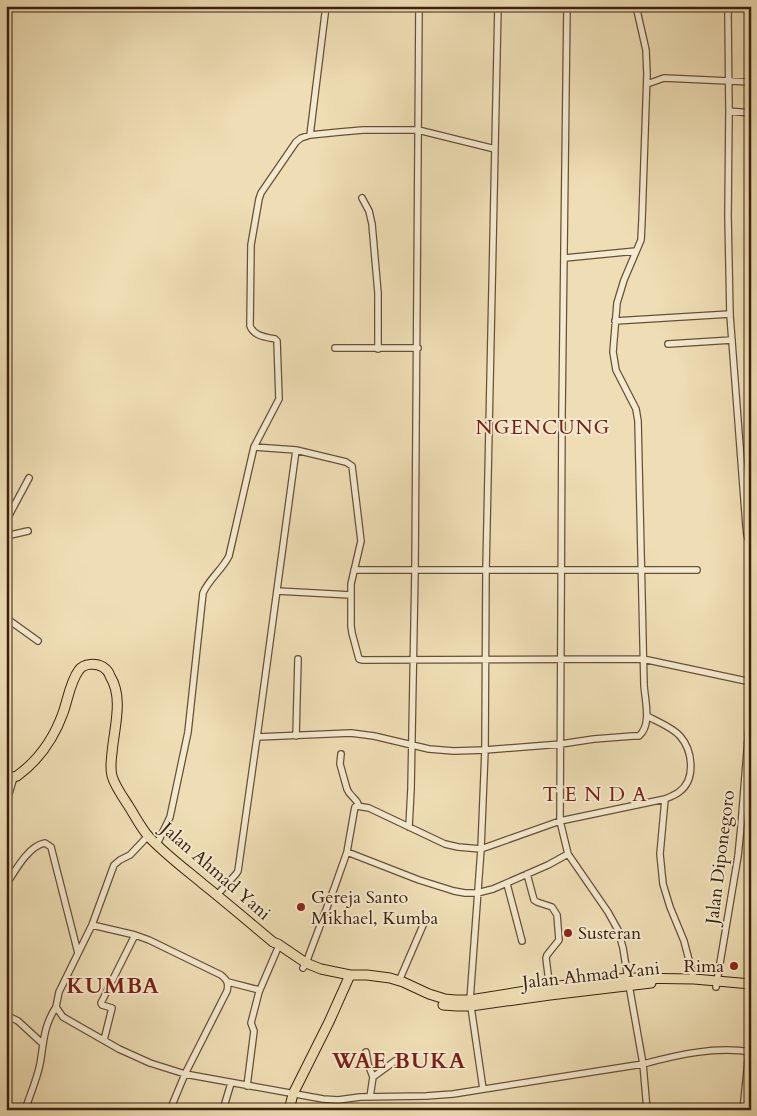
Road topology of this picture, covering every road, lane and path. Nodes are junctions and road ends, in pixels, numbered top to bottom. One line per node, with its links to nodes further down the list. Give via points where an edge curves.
1 (326, 6): 13 (street)
2 (419, 6): 12 (street)
3 (498, 6): 14 (street)
4 (567, 6): 17 (street)
5 (636, 6): 9 (street, via 646,50)
6 (729, 6): 7 (street)
7 (728, 81): 8 (street); 9 (street, via 664,78); 10 (street)
8 (751, 82)
9 (647, 84): 16 (street, via 642,220)
10 (729, 111): 11 (street); 18 (street)
11 (751, 113)
12 (418, 130): 13 (street, via 363,130); 14 (street); 23 (street)
13 (310, 136): 25 (street, via 296,142 261,193 252,236 250,326 258,335 277,341 279,395)
14 (495, 149): 34 (street)
15 (362, 198): 24 (street, via 372,224 378,293)
16 (636, 251): 17 (street); 19 (street, via 620,290)
17 (565, 258): 35 (street)
18 (730, 314): 19 (street); 20 (street)
19 (615, 322): 36 (street, via 614,362 636,409 638,421)
20 (732, 340): 21 (street); 31 (street, via 746,526)
21 (668, 344)
22 (335, 348): 24 (street)
23 (418, 348): 24 (street); 33 (street)
24 (378, 349)
25 (254, 448): 26 (street); 64 (street, via 228,556 202,593 188,732 170,817)
26 (296, 450): 32 (street, via 352,466 361,541); 38 (street)
27 (29, 478): 28 (street)
28 (6, 521)
29 (28, 531): 30 (street)
30 (6, 536)
31 (751, 546)
32 (354, 570): 33 (street); 39 (street)
33 (415, 570): 34 (street); 44 (street)
34 (486, 570): 35 (street); 45 (street)
35 (561, 570): 36 (street); 46 (street)
36 (641, 570): 37 (street); 43 (street)
37 (698, 570)
38 (277, 591): 39 (street); 52 (street)
39 (351, 594): 44 (street, via 352,633 359,659)
40 (6, 618): 41 (street)
41 (38, 641)
42 (298, 659): 51 (street)
43 (643, 659): 46 (street); 47 (street); 49 (street)
44 (413, 660): 45 (street); 53 (street)
45 (486, 660): 46 (street); 55 (street)
46 (561, 660): 54 (street)
47 (751, 682)
48 (751, 701): 50 (street, Jalan Diponegoro)
49 (647, 716): 54 (street, via 639,736); 58 (street, via 674,731 688,747 690,777 680,792)
50 (750, 727): 85 (street, Jalan Diponegoro, via 738,856)
51 (296, 736): 52 (street); 53 (street, via 351,734)
52 (257, 737): 72 (street, via 238,871)
53 (412, 744): 55 (street, via 429,749); 62 (street)
54 (561, 744): 55 (street); 61 (street)
55 (485, 750): 65 (street)
56 (341, 754): 60 (street, via 340,764 347,790)
57 (10, 777): 59 (street); 63 (highway, Jalan Ahmad Yani, via 21,773 49,743 79,670 91,664 103,667 113,679 118,708 111,774)
58 (665, 799): 61 (street); 81 (street, via 660,854 663,884)
59 (6, 804)
60 (359, 806): 62 (street); 66 (street, via 355,808)
61 (560, 821): 65 (street); 67 (street)
62 (409, 827): 65 (street, via 445,844)
63 (148, 836): 64 (highway, Jalan Ahmad Yani); 74 (street, via 130,855 114,865)
64 (157, 844): 72 (highway, Jalan Ahmad Yani)
65 (481, 849): 71 (street)
66 (347, 852): 71 (street, via 448,890); 79 (street)
67 (568, 854): 68 (street); 82 (street, via 618,930)
68 (527, 874): 69 (street); 89 (street, via 534,900 552,907 557,915 559,940 546,958)
69 (507, 884): 71 (street); 76 (street)
70 (6, 885): 78 (street, via 26,856 39,844 51,847)
71 (478, 893): 90 (street)
72 (217, 895): 77 (highway, Jalan Ahmad Yani)
73 (424, 923): 84 (street)
74 (92, 925): 75 (street); 78 (street)
75 (134, 935): 83 (street, via 172,950 221,975); 93 (street, via 101,1003 112,1008)
76 (522, 941)
77 (275, 946): 79 (highway, Jalan Ahmad Yani, via 278,944); 87 (street)
78 (78, 953): 91 (street, via 59,992)
79 (304, 966): 80 (highway, Jalan Ahmad Yani)
80 (349, 978): 84 (highway, Jalan Ahmad Yani, via 367,975); 104 (highway)
81 (694, 979): 82 (highway, Jalan Ahmad Yani, via 655,977); 85 (highway, Jalan Ahmad Yani)
82 (628, 981): 85 (highway, Jalan Ahmad Yani); 89 (highway, Jalan Ahmad Yani); 98 (street)
83 (228, 982): 87 (street); 99 (street, via 227,991)
84 (401, 983): 90 (highway, Jalan Ahmad Yani, via 420,996 444,1005)
85 (716, 984): 86 (highway, Jalan Ahmad Yani); 88 (highway, Jalan Ahmad Yani)
86 (751, 984)
87 (260, 990): 102 (street, via 251,1023 254,1031)
88 (751, 990)
89 (550, 991): 90 (highway, Jalan Ahmad Yani)
90 (470, 1003): 103 (street)
91 (56, 1007): 93 (street, via 63,1016); 94 (street, via 46,1025)
92 (6, 1016): 94 (street, via 18,1021)
93 (104, 1040): 99 (street, via 133,1056)
94 (43, 1044): 106 (street, via 40,1066)
95 (366, 1052): 100 (street)
96 (750, 1052): 98 (street, via 714,1050); 111 (street)
97 (395, 1061): 100 (street)
98 (643, 1064): 103 (street); 110 (street)
99 (185, 1074): 101 (street); 107 (street)
100 (373, 1077): 105 (street)
101 (231, 1083): 102 (street); 108 (street)
102 (246, 1086): 104 (street)
103 (484, 1089): 105 (street, via 426,1096)
104 (294, 1094): 105 (street, via 338,1100); 109 (highway)
105 (370, 1097)
106 (25, 1110)
107 (170, 1110)
108 (222, 1110)
109 (290, 1110)
110 (647, 1110)
111 (743, 1110)

